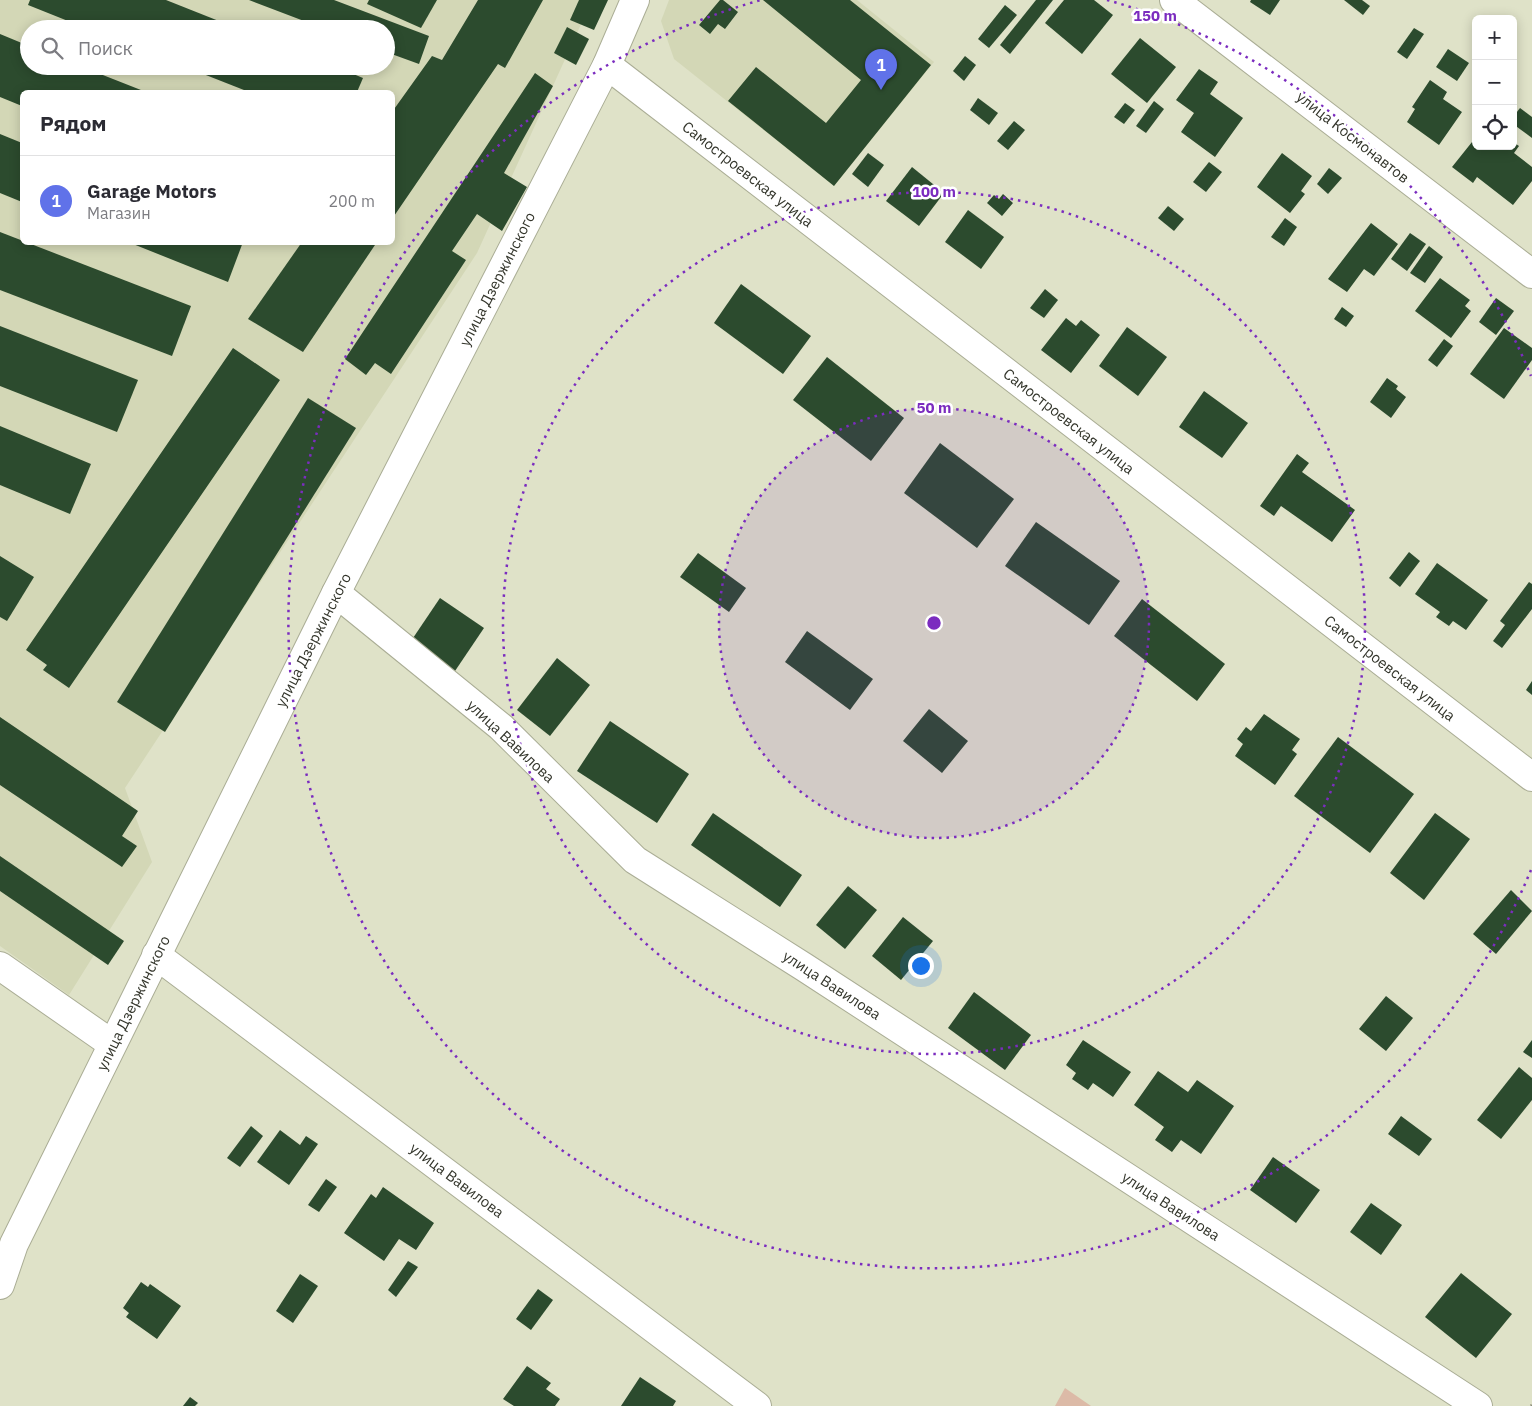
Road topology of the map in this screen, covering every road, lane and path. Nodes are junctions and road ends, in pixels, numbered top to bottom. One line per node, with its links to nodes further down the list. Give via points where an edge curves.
1 (635, 0): 3 (street, улица Дзержинского)
2 (1174, 0): 4 (street, улица Космонавтов)
3 (607, 65): 5 (street, улица Дзержинского); 6 (street, Самостроевская улица)
4 (1532, 274)
5 (336, 593): 7 (street, улица Дзержинского); 12 (street, улица Вавилова, via 501,727 634,860)
6 (1532, 777)
7 (156, 955): 9 (street, улица Дзержинского); 11 (street, улица Вавилова)
8 (0, 966): 9 (street)
9 (112, 1044): 10 (street, улица Дзержинского, via 14,1244)
10 (0, 1284)
11 (757, 1406)
12 (1478, 1406)

